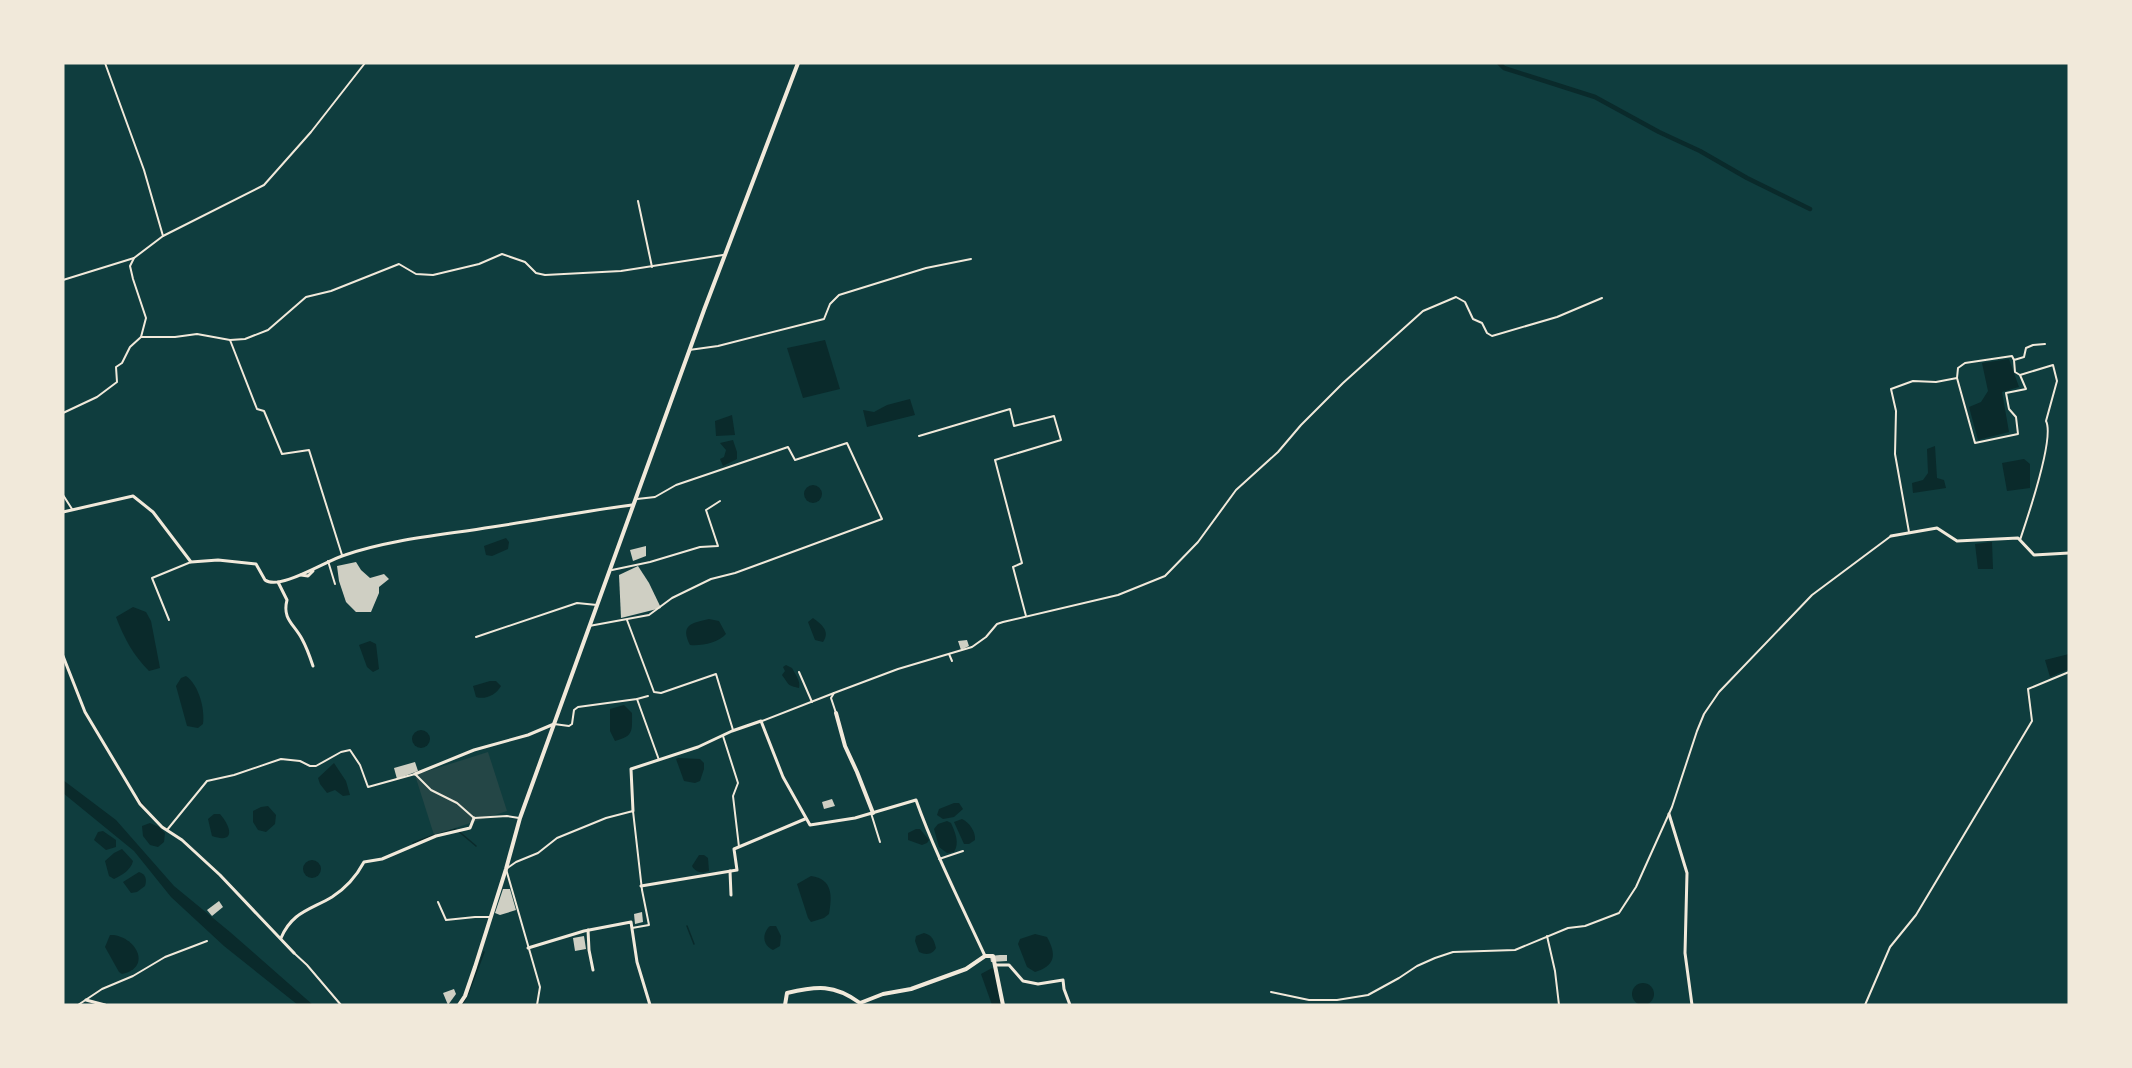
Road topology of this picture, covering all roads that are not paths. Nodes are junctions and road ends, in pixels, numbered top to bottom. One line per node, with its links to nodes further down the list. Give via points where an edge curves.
1 (105, 63): 5 (street)
2 (365, 63): 5 (street, via 264,184)
3 (798, 63): 6 (main road)
4 (638, 201): 9 (street)
5 (163, 236): 7 (street)
6 (725, 255): 9 (street); 15 (main road)
7 (134, 258): 10 (street); 12 (street, via 130,266 146,318)
8 (971, 259): 15 (street, via 926,268 839,295 824,319)
9 (652, 267): 13 (street, via 545,274 502,255 479,264 424,275 399,264 306,297 268,330)
10 (63, 280)
11 (1602, 298): 38 (street, via 1557,317 1492,336 1480,320 1473,319 1465,302 1456,297 1423,311 1343,383 1236,490 1198,542 1165,576 1118,596)
12 (141, 337): 13 (street, via 197,334); 19 (street, via 116,367 117,382)
13 (230, 340): 31 (street, via 257,409 264,411 282,454 309,450)
14 (2045, 344): 16 (street, via 2026,348 2024,357)
15 (689, 350): 22 (main road)
16 (2014, 360): 17 (street, via 2015,372); 18 (street, via 2012,356 1965,363 1958,368)
17 (2020, 375): 18 (street, via 2026,389 2006,393 2018,434 1975,443); 29 (street, via 2053,364 2057,381 2046,421 2046,447)
18 (1957, 378): 27 (street, via 1913,381 1891,389 1896,411 1895,454)
19 (63, 413)
20 (919, 436): 38 (street, via 1010,409 1014,426 1054,416 1061,440 995,460 1022,563 1013,567)
21 (63, 495): 25 (street)
22 (634, 500): 24 (main road); 40 (street, via 656,497 676,485 789,447 795,460 847,443 882,519 711,579 672,598 649,615)
23 (720, 501): 34 (street, via 706,510 718,546)
24 (632, 505): 31 (street, via 404,540); 34 (main road)
25 (72, 509): 26 (street); 33 (street, via 133,496 153,512)
26 (63, 512)
27 (1910, 532): 28 (street); 29 (street, via 1937,528 1957,542)
28 (1891, 536): 62 (street, via 1812,595 1719,692 1696,731)
29 (2020, 540): 30 (street, via 2034,555)
30 (2069, 553)
31 (342, 555): 32 (street)
32 (328, 561): 35 (street); 36 (street)
33 (191, 562): 35 (street, via 256,564 267,582); 39 (street, via 152,578)
34 (609, 571): 37 (main road)
35 (278, 582): 46 (street, via 287,600 287,622 298,633)
36 (335, 584)
37 (597, 605): 41 (main road); 42 (street, via 577,603)
38 (1026, 616): 43 (street, via 997,624 972,647)
39 (170, 620)
40 (627, 620): 41 (street); 56 (street, via 654,692 716,674)
41 (589, 626): 55 (main road)
42 (476, 637)
43 (949, 654): 45 (street); 49 (street)
44 (63, 656): 66 (street, via 85,712 122,776 145,809)
45 (952, 661)
46 (313, 666)
47 (799, 672): 52 (street)
48 (2069, 672): 101 (street, via 2028,689 2032,721 1921,906 1890,947)
49 (834, 693): 52 (street); 53 (street, via 831,698)
50 (648, 696): 51 (street)
51 (637, 699): 55 (street, via 578,708 569,726); 58 (street)
52 (812, 702): 54 (street)
53 (836, 713): 61 (main road)
54 (761, 721): 56 (street); 65 (street)
55 (554, 724): 59 (street); 64 (main road)
56 (734, 731): 57 (street)
57 (723, 736): 58 (street); 68 (street, via 738,783 733,796)
58 (659, 760): 60 (street, via 631,769)
59 (415, 774): 63 (street, via 431,790 457,803); 66 (street, via 368,787 350,750 316,766 282,759 207,781)
60 (633, 811): 71 (street, via 557,838); 73 (street)
61 (872, 813): 65 (street, via 810,825); 67 (street); 70 (street, via 916,800)
62 (1670, 814): 79 (street, via 1636,887 1619,913); 100 (street, via 1687,873 1685,953)
63 (474, 818): 64 (street); 80 (street, via 470,828 364,862 344,887 286,925)
64 (520, 818): 71 (main road)
65 (805, 819): 68 (street)
66 (167, 830): 80 (street, via 220,875)
67 (880, 842)
68 (739, 847): 72 (street, via 734,849 737,870)
69 (963, 850): 70 (street)
70 (939, 859): 84 (street)
71 (506, 869): 76 (main road); 82 (street)
72 (730, 871): 73 (street); 74 (street)
73 (641, 886): 77 (street, via 649,925)
74 (731, 895)
75 (438, 902): 76 (street, via 446,920)
76 (490, 917): 93 (main road)
77 (632, 928): 78 (street, via 631,922); 95 (street)
78 (588, 930): 82 (street); 86 (street)
79 (1547, 936): 87 (street, via 1515,950 1453,952 1417,966 1368,995 1309,1000); 99 (street)
80 (281, 938): 83 (street)
81 (207, 941): 88 (street, via 165,957)
82 (528, 948): 94 (street, via 540,987)
83 (294, 953): 92 (street)
84 (985, 956): 85 (main road, via 993,956); 89 (main road, via 966,969 911,989 883,993)
85 (995, 965): 97 (main road); 98 (street, via 1009,965 1023,981 1038,984 1063,980)
86 (593, 970)
87 (1271, 992)
88 (86, 1000): 90 (street); 91 (street)
89 (860, 1004): 96 (main road, via 840,990 826,987 787,993)
90 (78, 1005)
91 (105, 1005)
92 (341, 1005)
93 (459, 1005)
94 (537, 1005)
95 (650, 1005)
96 (785, 1005)
97 (1003, 1005)
98 (1070, 1005)
99 (1559, 1005)
100 (1692, 1005)
101 (1865, 1005)

